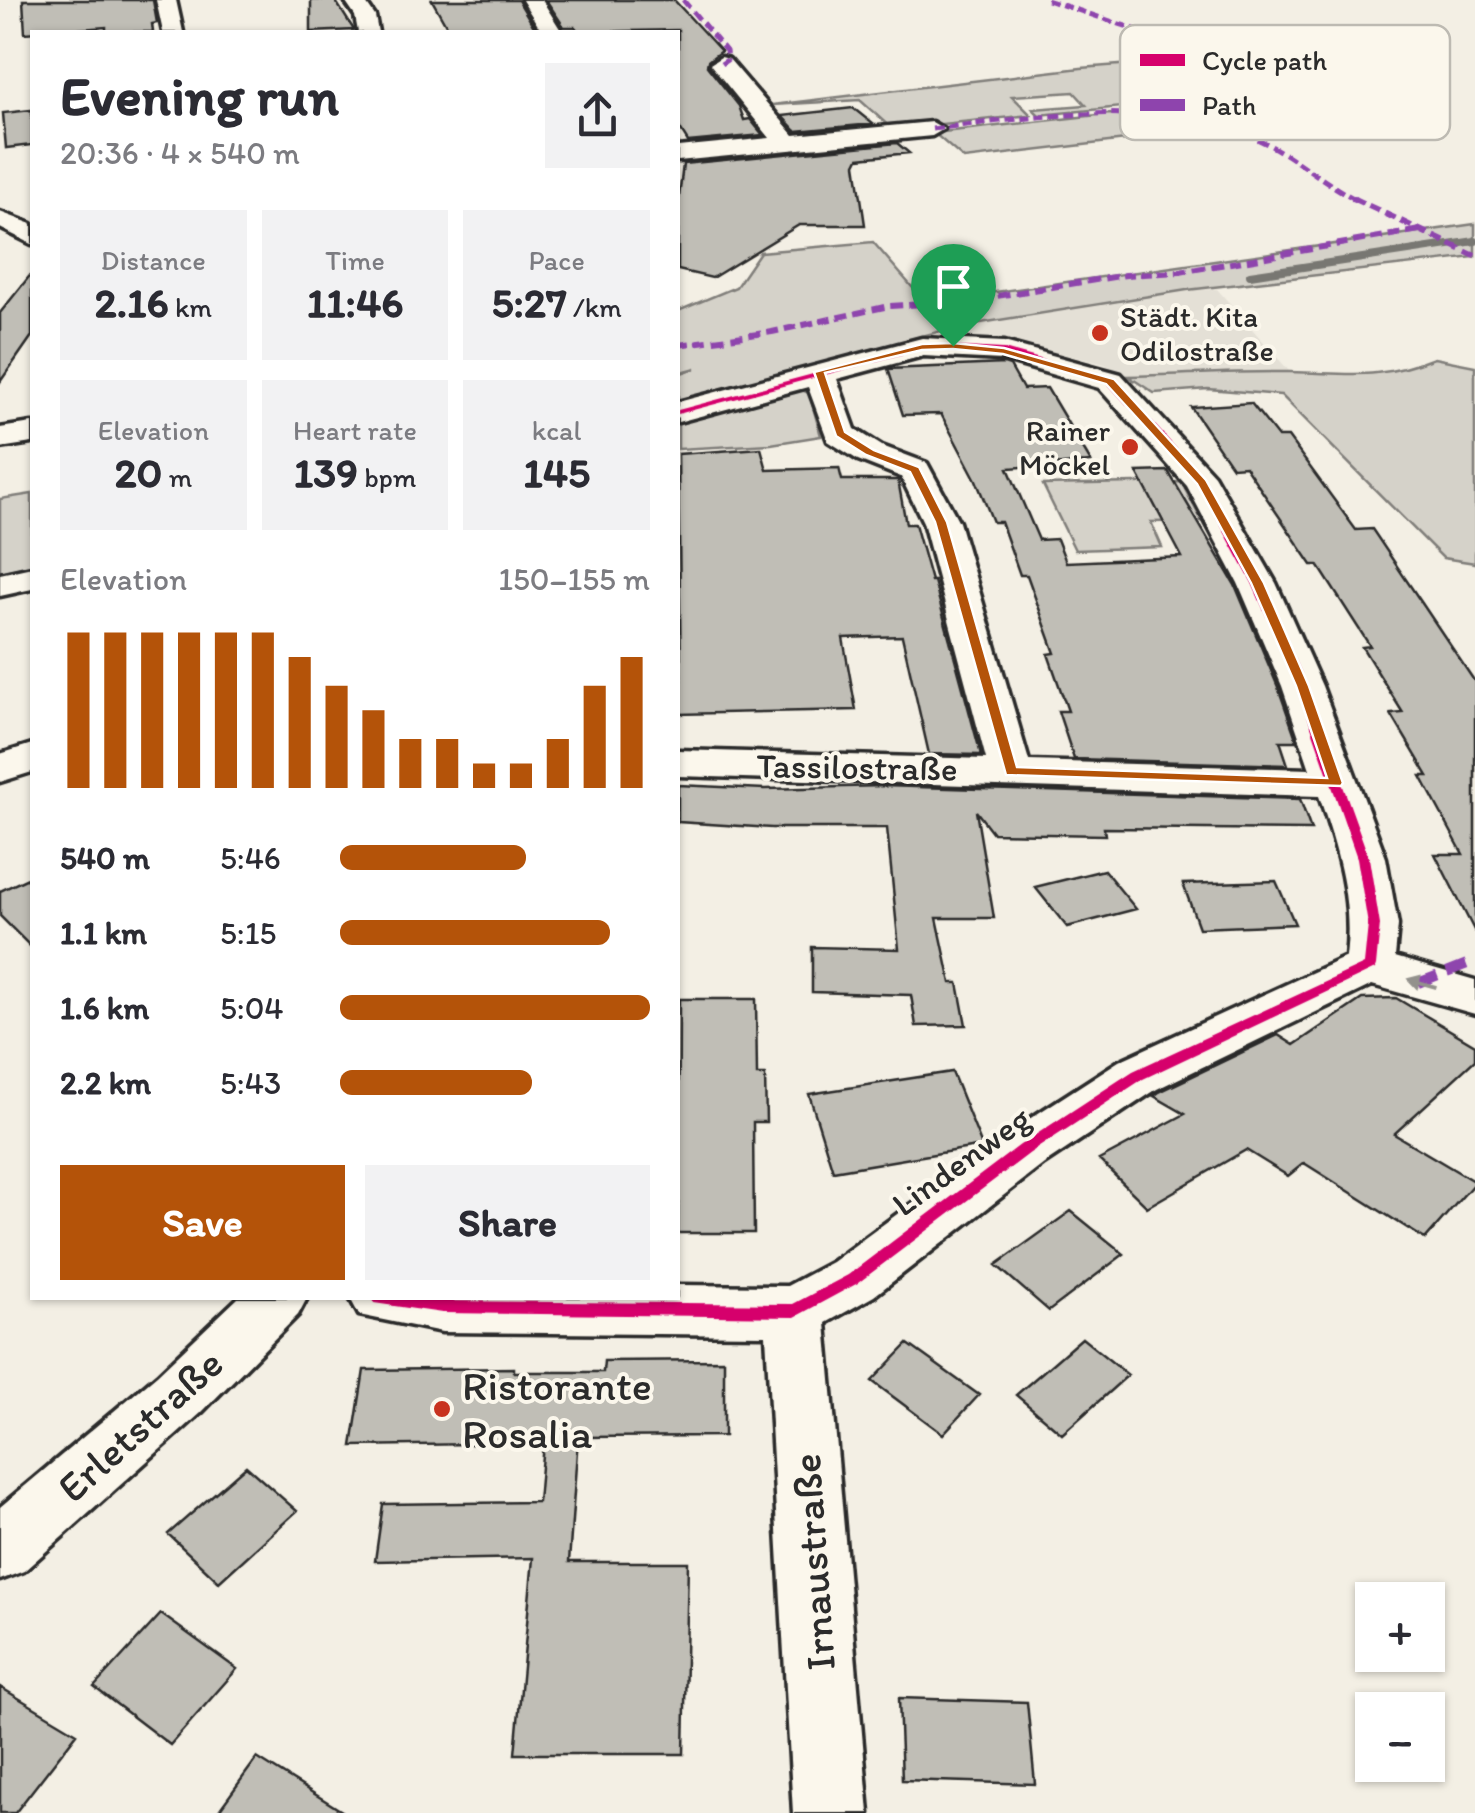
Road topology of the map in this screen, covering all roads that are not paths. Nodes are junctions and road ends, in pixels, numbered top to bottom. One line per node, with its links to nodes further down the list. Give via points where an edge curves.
1 (166, 0): 4 (street)
2 (354, 0): 5 (street)
3 (532, 0): 6 (street)
4 (173, 30)
5 (368, 30)
6 (551, 30)
7 (721, 64): 9 (street)
8 (932, 129): 9 (street)
9 (788, 144): 10 (street)
10 (680, 154)
11 (0, 220): 12 (street)
12 (30, 233)
13 (819, 372): 14 (street); 22 (street, via 840,434 915,470 941,522); 23 (street, via 953,346 1004,351 1110,381 1202,482 1232,535 1302,686)
14 (680, 411)
15 (30, 433): 16 (street)
16 (0, 438)
17 (30, 578): 18 (street)
18 (0, 585)
19 (30, 758): 21 (street)
20 (680, 763): 22 (street, Tassilostraße)
21 (0, 769)
22 (1011, 772): 23 (street, Tassilostraße)
23 (1336, 783): 24 (street, via 1363,858 1374,924)
24 (1370, 966): 25 (street, one-way to 24); 28 (street, Lindenweg, via 1138,1075 1024,1150 853,1279)
25 (1475, 997)
26 (274, 1300): 29 (street, Erletstraße, via 179,1394)
27 (394, 1300): 28 (street, Lindenweg, via 442,1307)
28 (794, 1311): 30 (street, Irnaustraße)
29 (0, 1549)
30 (831, 1813)

